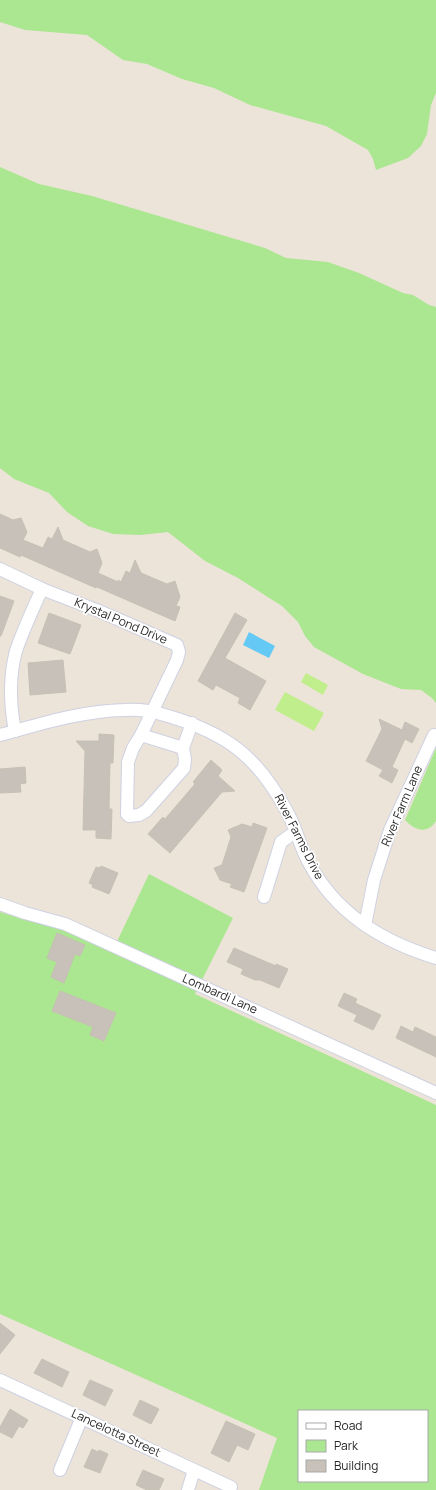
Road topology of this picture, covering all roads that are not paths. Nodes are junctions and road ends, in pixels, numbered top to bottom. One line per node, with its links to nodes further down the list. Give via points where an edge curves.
1 (0, 569): 2 (street, Krystal Pond Drive)
2 (42, 589): 3 (street, Krystal Pond Drive, via 177,645 177,660); 5 (street, via 21,638 12,671 11,711)
3 (153, 711): 4 (street, River Farms Drive); 5 (street, River Farms Drive, via 123,710 79,714); 7 (street)
4 (192, 723): 9 (street); 10 (street, River Farms Drive, via 225,740 257,766 283,804)
5 (15, 731): 6 (street, River Farms Drive)
6 (0, 735)
7 (141, 735): 9 (street); 9 (street, via 128,762 128,816 146,811 184,768)
8 (434, 735): 13 (street, River Farm Lane, via 390,830 374,880)
9 (183, 748)
10 (295, 832): 11 (street, via 281,842); 13 (street, River Farms Drive, via 307,860 328,893)
11 (264, 897)
12 (0, 904): 15 (street, Lombardi Lane, via 65,924)
13 (365, 926): 14 (street, River Farms Drive)
14 (436, 958)
15 (436, 1093)
16 (2, 1385): 17 (street, Lancelotta Street)
17 (82, 1418): 18 (street); 19 (street, Lancelotta Street)
18 (60, 1470)
19 (194, 1470): 20 (street, Lancelotta Street); 21 (street)
20 (231, 1487)
21 (188, 1490)

